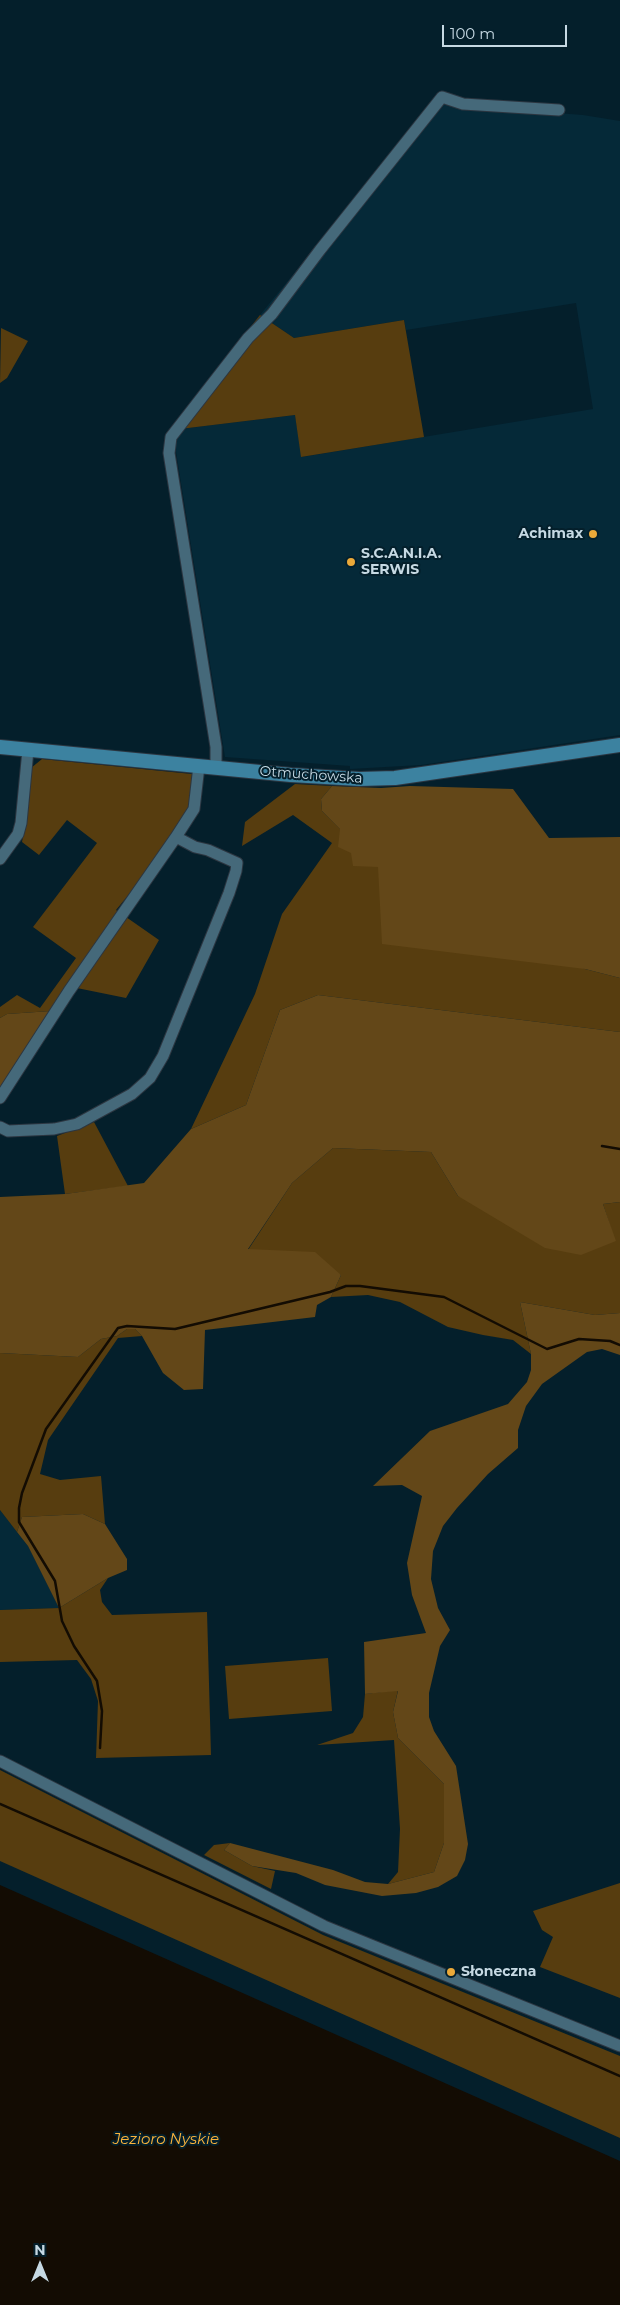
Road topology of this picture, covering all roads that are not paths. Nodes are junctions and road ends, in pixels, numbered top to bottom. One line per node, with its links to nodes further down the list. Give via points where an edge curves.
1 (559, 110): 6 (street, via 463,104 442,97 171,437 169,453 216,747)
2 (620, 745): 6 (main road, Otmuchowska, via 377,779)
3 (0, 747): 4 (main road, Otmuchowska)
4 (28, 750): 5 (main road, Otmuchowska); 8 (street, via 21,823 18,834)
5 (199, 766): 6 (main road, Otmuchowska); 7 (street, via 194,809)
6 (216, 768)
7 (176, 837): 9 (street, via 69,991); 10 (street, via 237,863 230,894 163,1056 150,1078 132,1094 77,1124 54,1129 8,1131)
8 (0, 859)
9 (0, 1098)
10 (0, 1126)
11 (0, 1761): 12 (street, via 324,1926)
12 (620, 2046)

